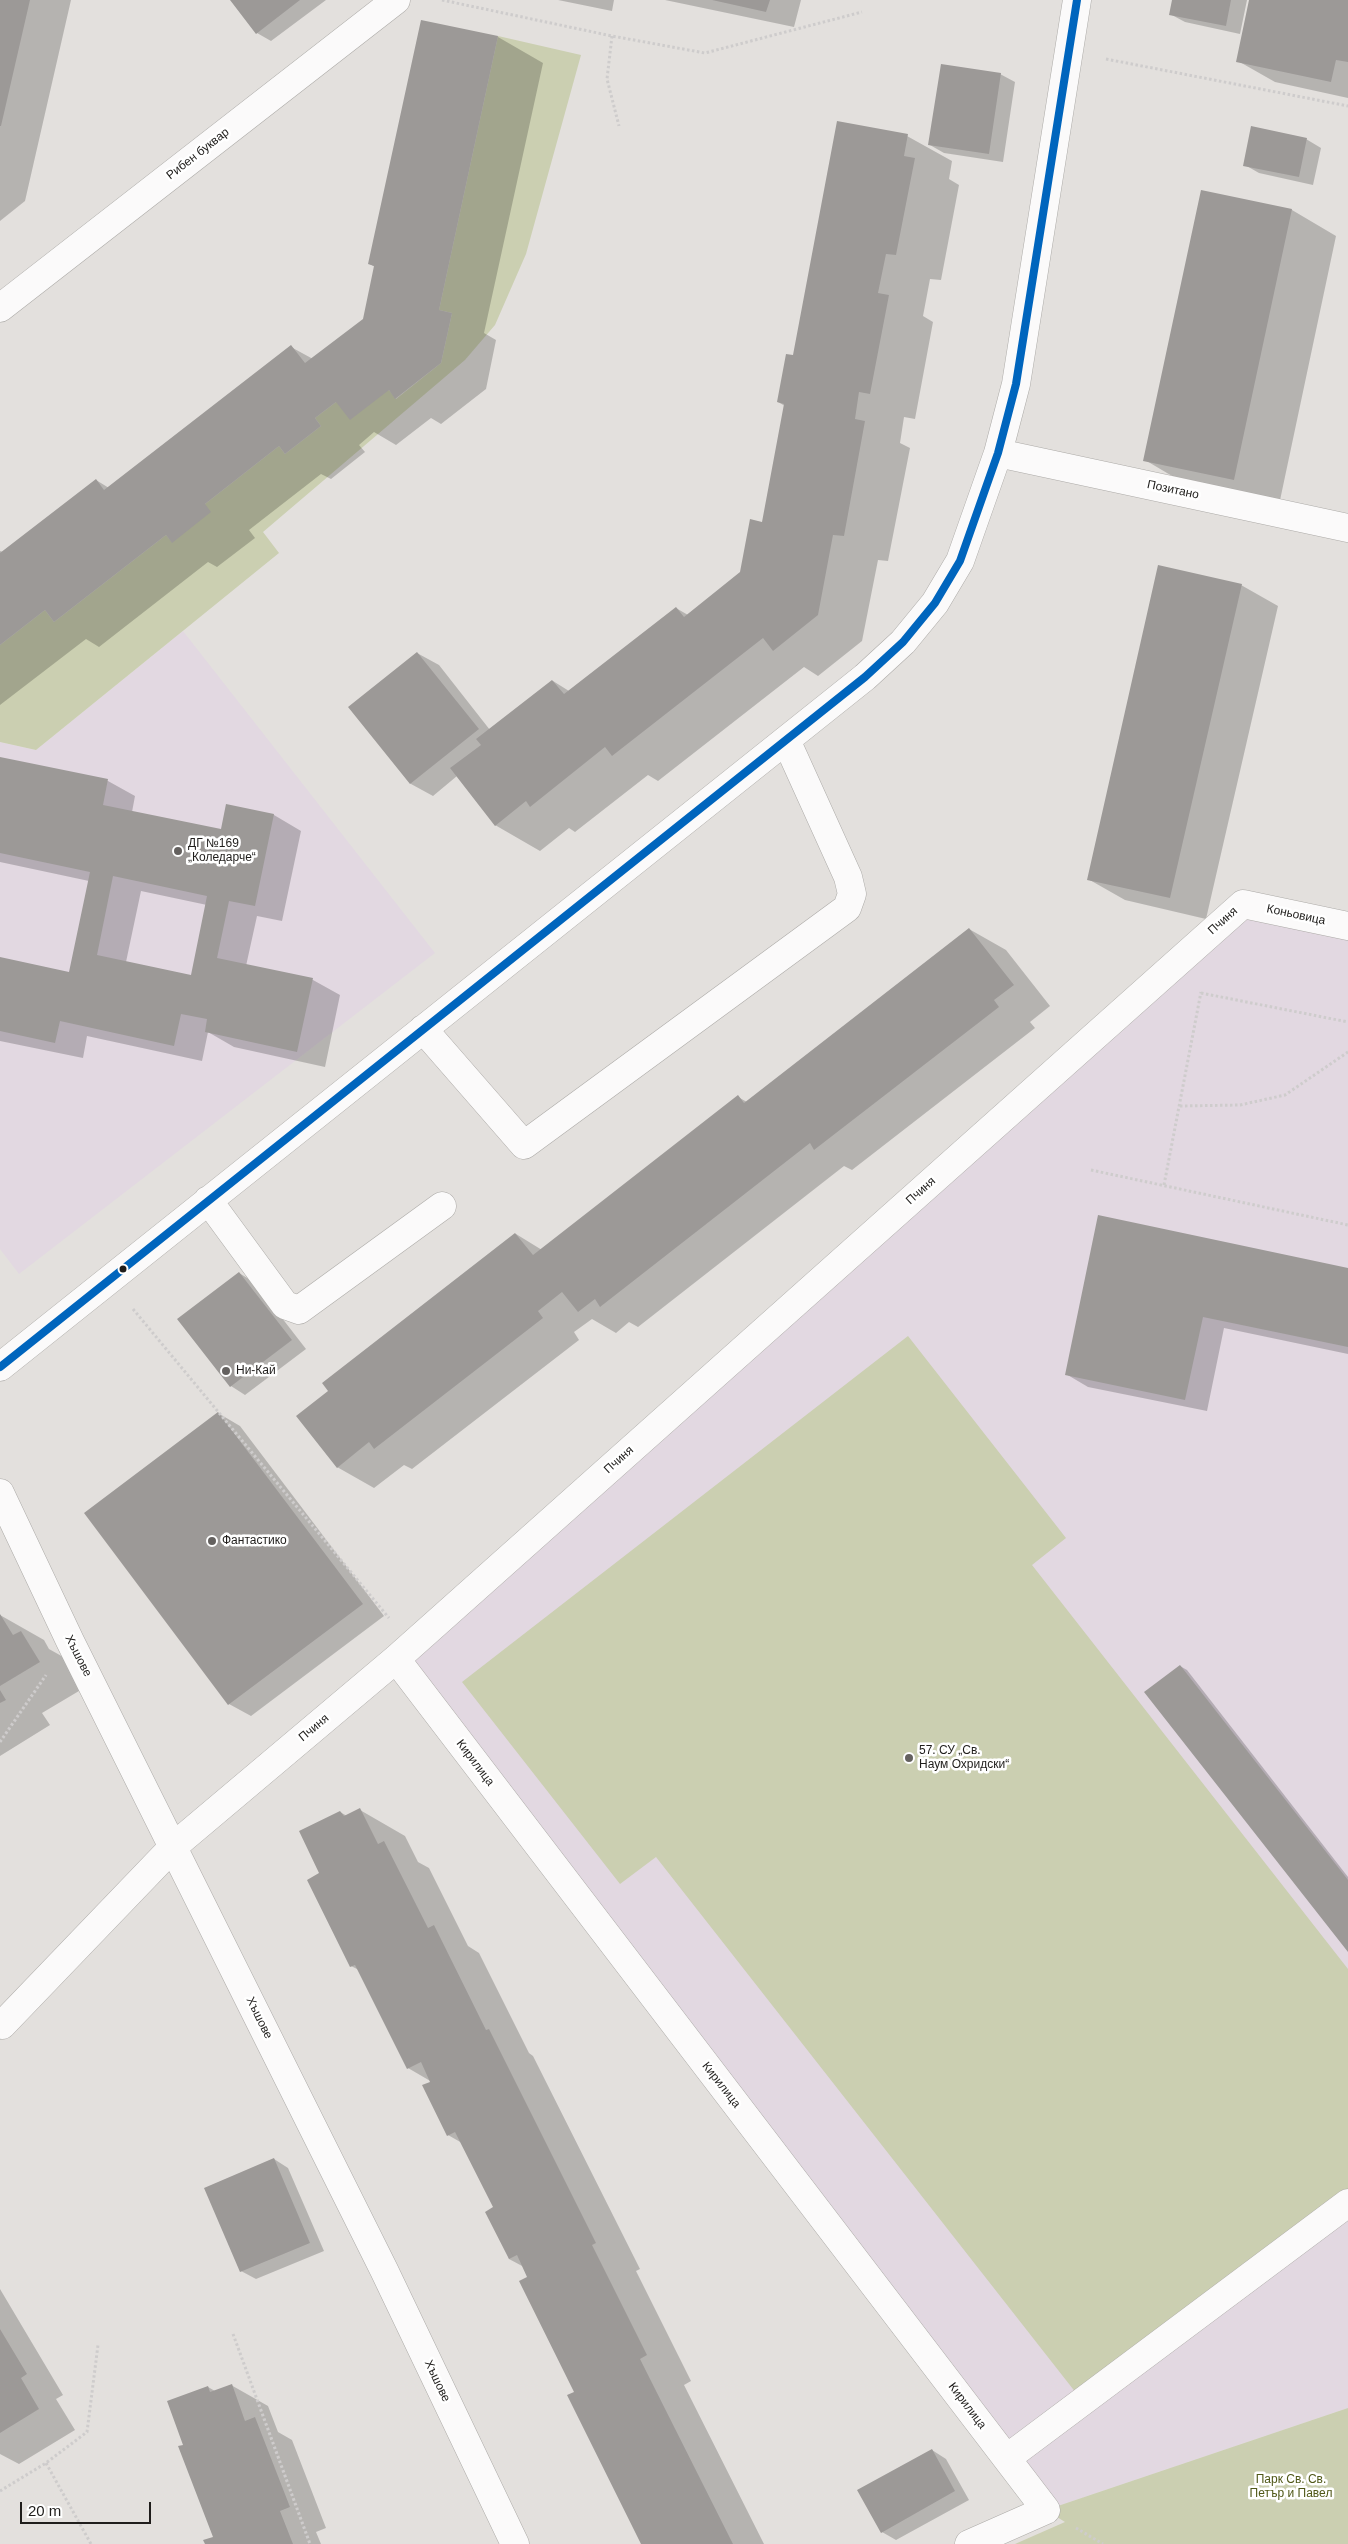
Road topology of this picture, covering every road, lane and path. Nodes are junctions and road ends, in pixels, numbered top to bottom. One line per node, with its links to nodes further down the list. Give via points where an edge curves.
1 (396, 0): 9 (street, Рибен буквар)
2 (442, 0): 5 (path)
3 (1077, 0): 6 (street)
4 (862, 12): 5 (path, via 705,53)
5 (612, 36): 8 (path, via 607,79)
6 (1069, 52): 7 (path); 10 (street, via 1016,384)
7 (1348, 106)
8 (619, 126)
9 (0, 308)
10 (998, 453): 11 (street, Позитано); 12 (street, via 960,562 936,603 903,642 865,677)
11 (1348, 528)
12 (786, 740): 18 (street); 18 (street, via 848,877 852,894 847,908 524,1145)
13 (1244, 904): 14 (street, Коньовица); 15 (street, Пчиня)
14 (1348, 926)
15 (1212, 931): 16 (path); 30 (street, Пчиня)
16 (1201, 993): 17 (path); 20 (path)
17 (1348, 1022)
18 (423, 1029): 23 (street)
19 (1348, 1052): 20 (path, via 1285,1095 1240,1105)
20 (1180, 1106): 22 (path)
21 (1091, 1170): 22 (path)
22 (1164, 1185): 25 (path)
23 (208, 1200): 24 (street, via 285,1305 299,1310); 26 (street)
24 (442, 1206)
25 (1348, 1225)
26 (109, 1280): 27 (street); 30 (path)
27 (0, 1367)
28 (0, 1493): 29 (street, Хъшове)
29 (70, 1641): 31 (path); 32 (street, Хъшове)
30 (404, 1652): 32 (street, Пчиня); 37 (street, Кирилица)
31 (0, 1742)
32 (174, 1846): 33 (street, Пчиня); 42 (street, Хъшове, via 384,2270)
33 (2, 2025)
34 (1348, 2203): 37 (street)
35 (233, 2334): 41 (path)
36 (98, 2345): 38 (path, via 87,2432)
37 (1007, 2458): 43 (street, Кирилица, via 1046,2510)
38 (46, 2463): 39 (path); 40 (path)
39 (0, 2491)
40 (90, 2544)
41 (310, 2544)
42 (515, 2544)
43 (969, 2544)

